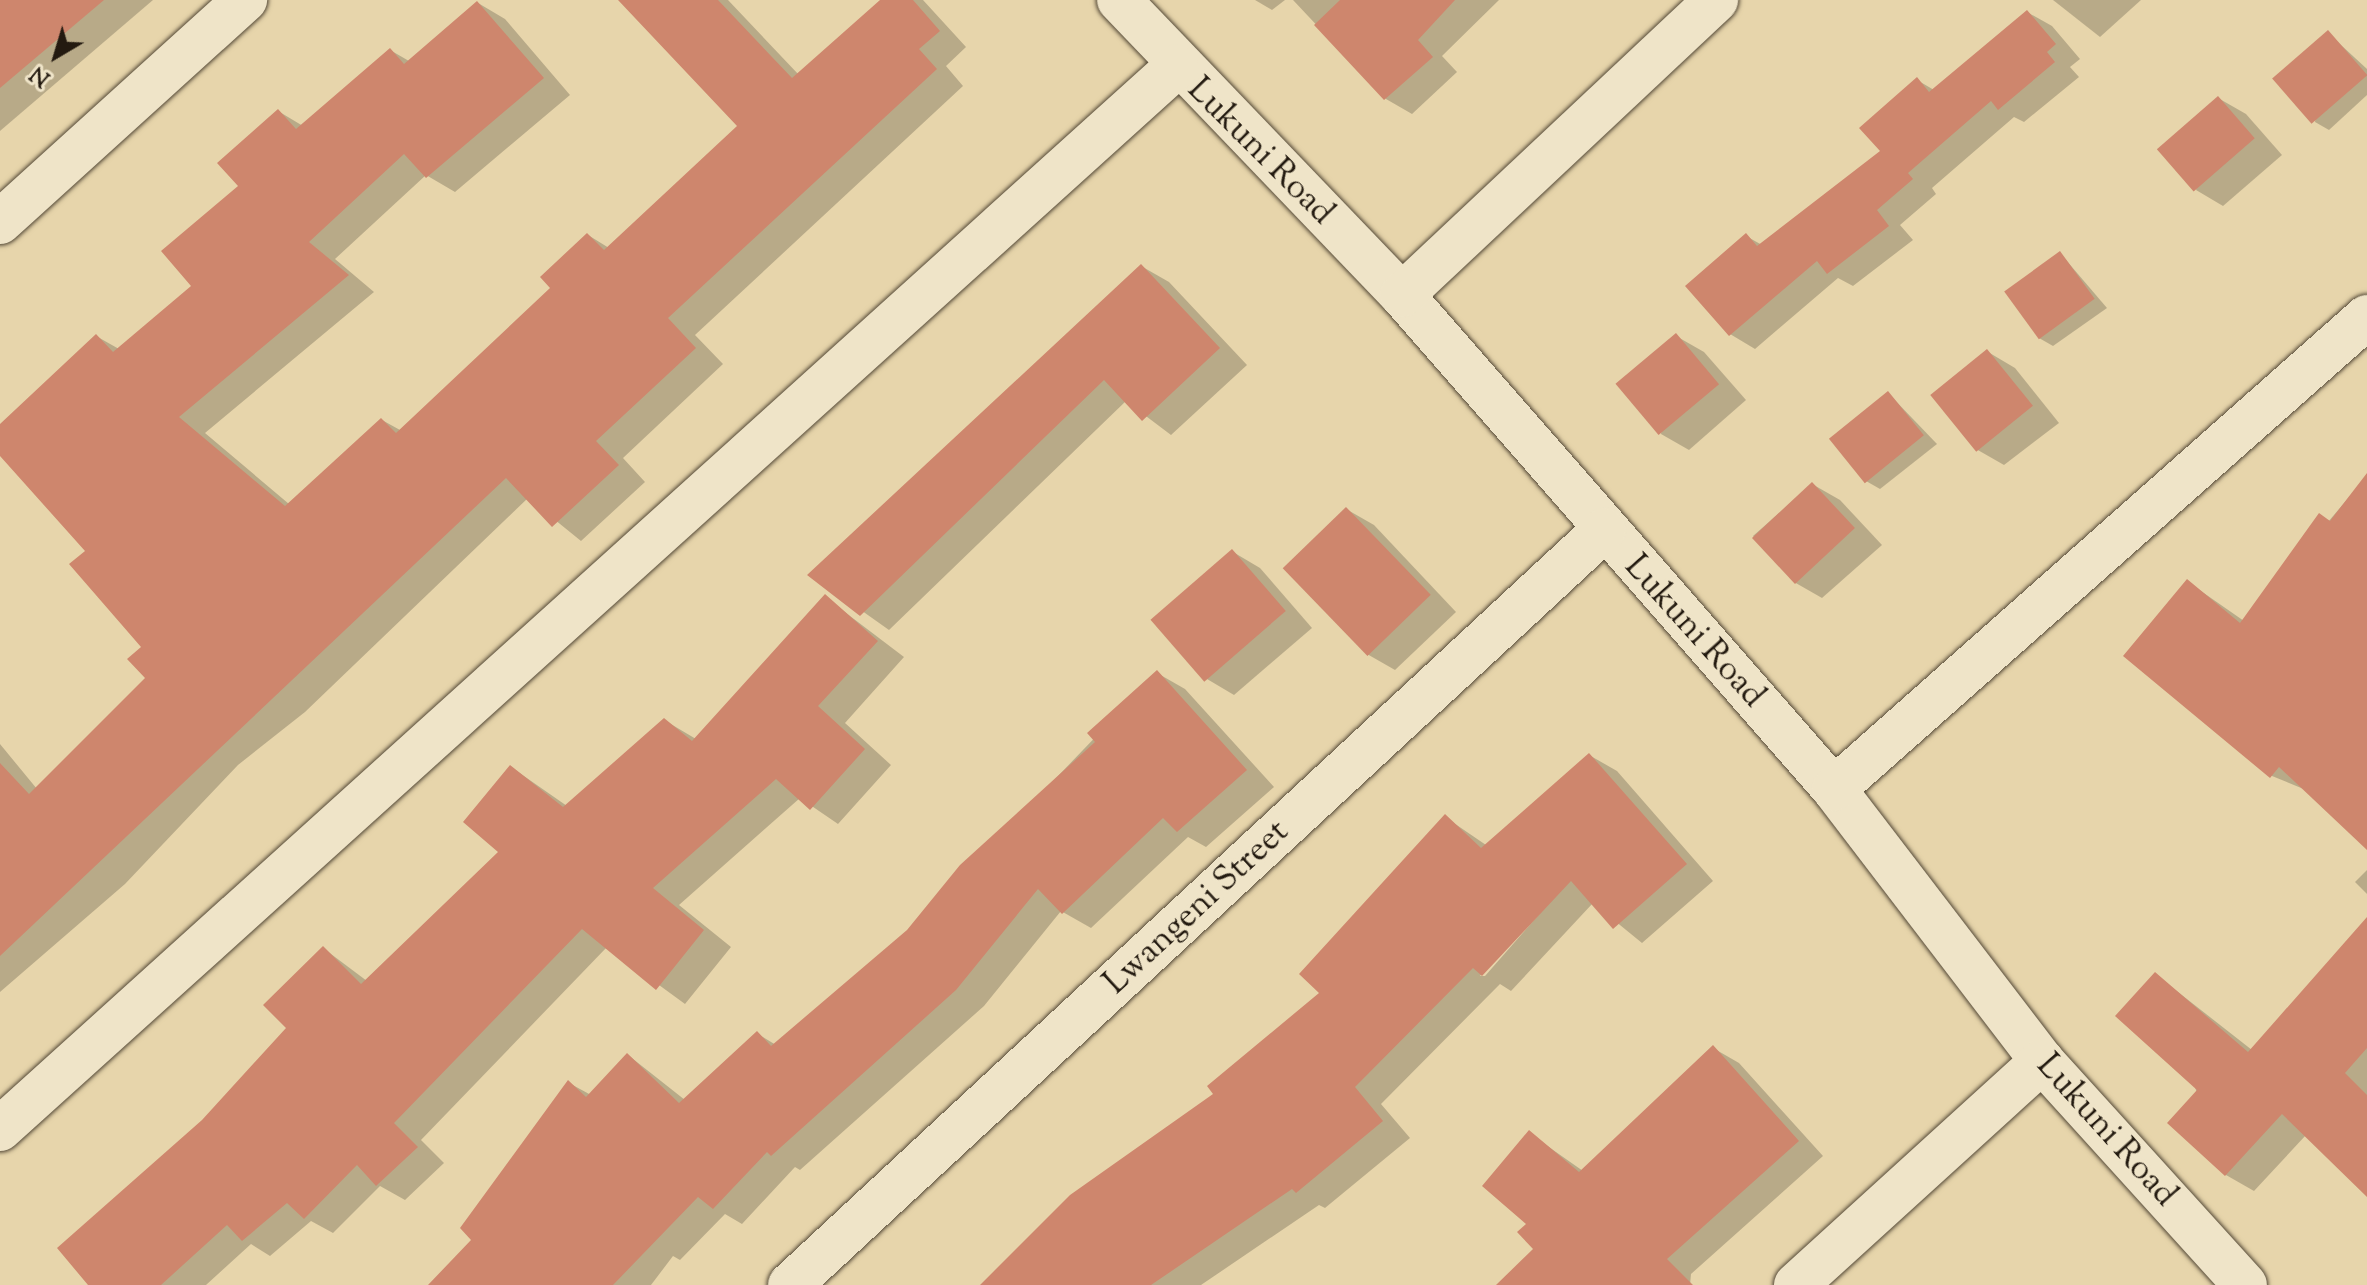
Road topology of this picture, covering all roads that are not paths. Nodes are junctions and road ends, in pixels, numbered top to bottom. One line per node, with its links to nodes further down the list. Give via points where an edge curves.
1 (245, 0): 5 (street)
2 (1119, 0): 4 (street, Lukuni Road)
3 (1716, 0): 6 (street)
4 (1176, 67): 6 (street, Lukuni Road); 11 (street)
5 (0, 222)
6 (1402, 295): 8 (street, Lukuni Road)
7 (2367, 317): 9 (street)
8 (1604, 530): 9 (street, Lukuni Road); 12 (street, Lwangeni Street)
9 (1834, 789): 10 (street, Lukuni Road)
10 (2042, 1061): 13 (street); 14 (street, Lukuni Road)
11 (0, 1129)
12 (790, 1285)
13 (1796, 1285)
14 (2245, 1285)

